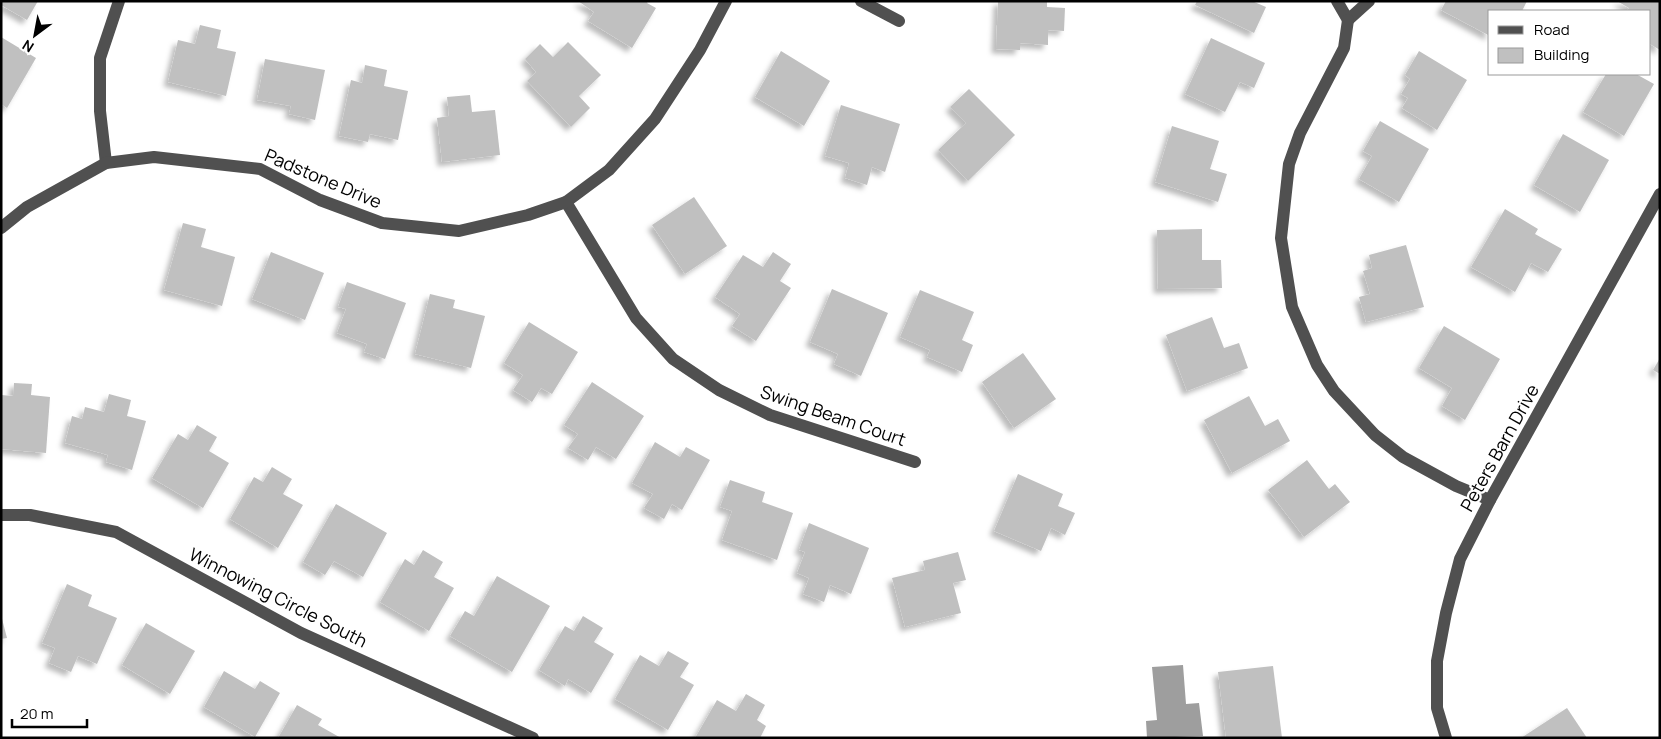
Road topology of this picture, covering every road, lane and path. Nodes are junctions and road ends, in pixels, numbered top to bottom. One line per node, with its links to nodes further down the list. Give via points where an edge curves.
1 (119, 1): 8 (street, via 100,58 100,111)
2 (726, 1): 10 (street, Padstone Drive, via 700,50 655,119 609,170)
3 (861, 1): 7 (street)
4 (1337, 1): 6 (street)
5 (1369, 1): 6 (street)
6 (1348, 20): 13 (street, via 1344,48 1300,133 1289,164 1281,238 1292,307 1307,344 1330,384 1375,436 1403,457 1456,486)
7 (899, 21)
8 (106, 163): 10 (street, Padstone Drive, via 154,157 260,169 320,200 382,223 459,231 528,215); 11 (street, Padstone Drive, via 27,207)
9 (1660, 194): 13 (street, Peters Barn Drive)
10 (566, 202): 12 (street, Swing Beam Court, via 636,318 673,359 719,390 770,415)
11 (1, 228)
12 (916, 462)
13 (1490, 500): 16 (street, Peters Barn Drive, via 1460,559 1437,661 1437,708)
14 (1, 515): 15 (street, Winnowing Circle South, via 30,515 116,532 301,633)
15 (533, 738)
16 (1446, 738)

